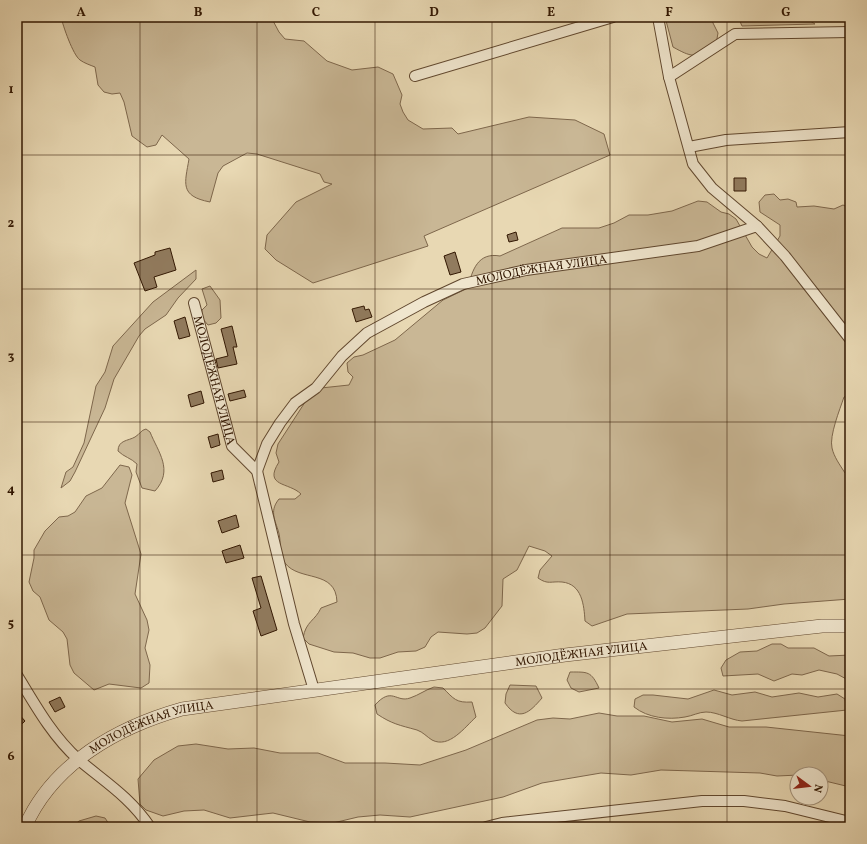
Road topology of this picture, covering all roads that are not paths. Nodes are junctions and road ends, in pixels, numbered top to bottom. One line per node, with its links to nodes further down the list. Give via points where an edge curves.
1 (613, 17): 4 (street)
2 (658, 17): 5 (street)
3 (850, 32): 5 (street, via 734,34)
4 (415, 76)
5 (669, 76): 7 (street)
6 (850, 132): 7 (street, via 726,140)
7 (689, 147): 8 (street, via 693,164 712,188)
8 (757, 226): 10 (street, via 785,256); 11 (street, МОЛОДЁЖНАЯ УЛИЦА, via 698,246 526,270 463,284 424,302 367,333 342,356 316,388 295,403 267,444)
9 (194, 303): 11 (street, МОЛОДЁЖНАЯ УЛИЦА, via 232,446)
10 (850, 339)
11 (257, 471): 14 (street, via 294,624)
12 (850, 626): 14 (street, МОЛОДЁЖНАЯ УЛИЦА, via 822,626 565,656)
13 (17, 675): 15 (street, via 51,728)
14 (314, 690): 15 (street, МОЛОДЁЖНАЯ УЛИЦА, via 182,709 155,717 110,737)
15 (78, 759): 17 (street, МОЛОДЁЖНАЯ УЛИЦА, via 51,786); 18 (street, via 122,794)
16 (850, 822): 19 (street, via 785,806 744,801 702,801 502,823)
17 (25, 827)
18 (150, 827)
19 (486, 827)

